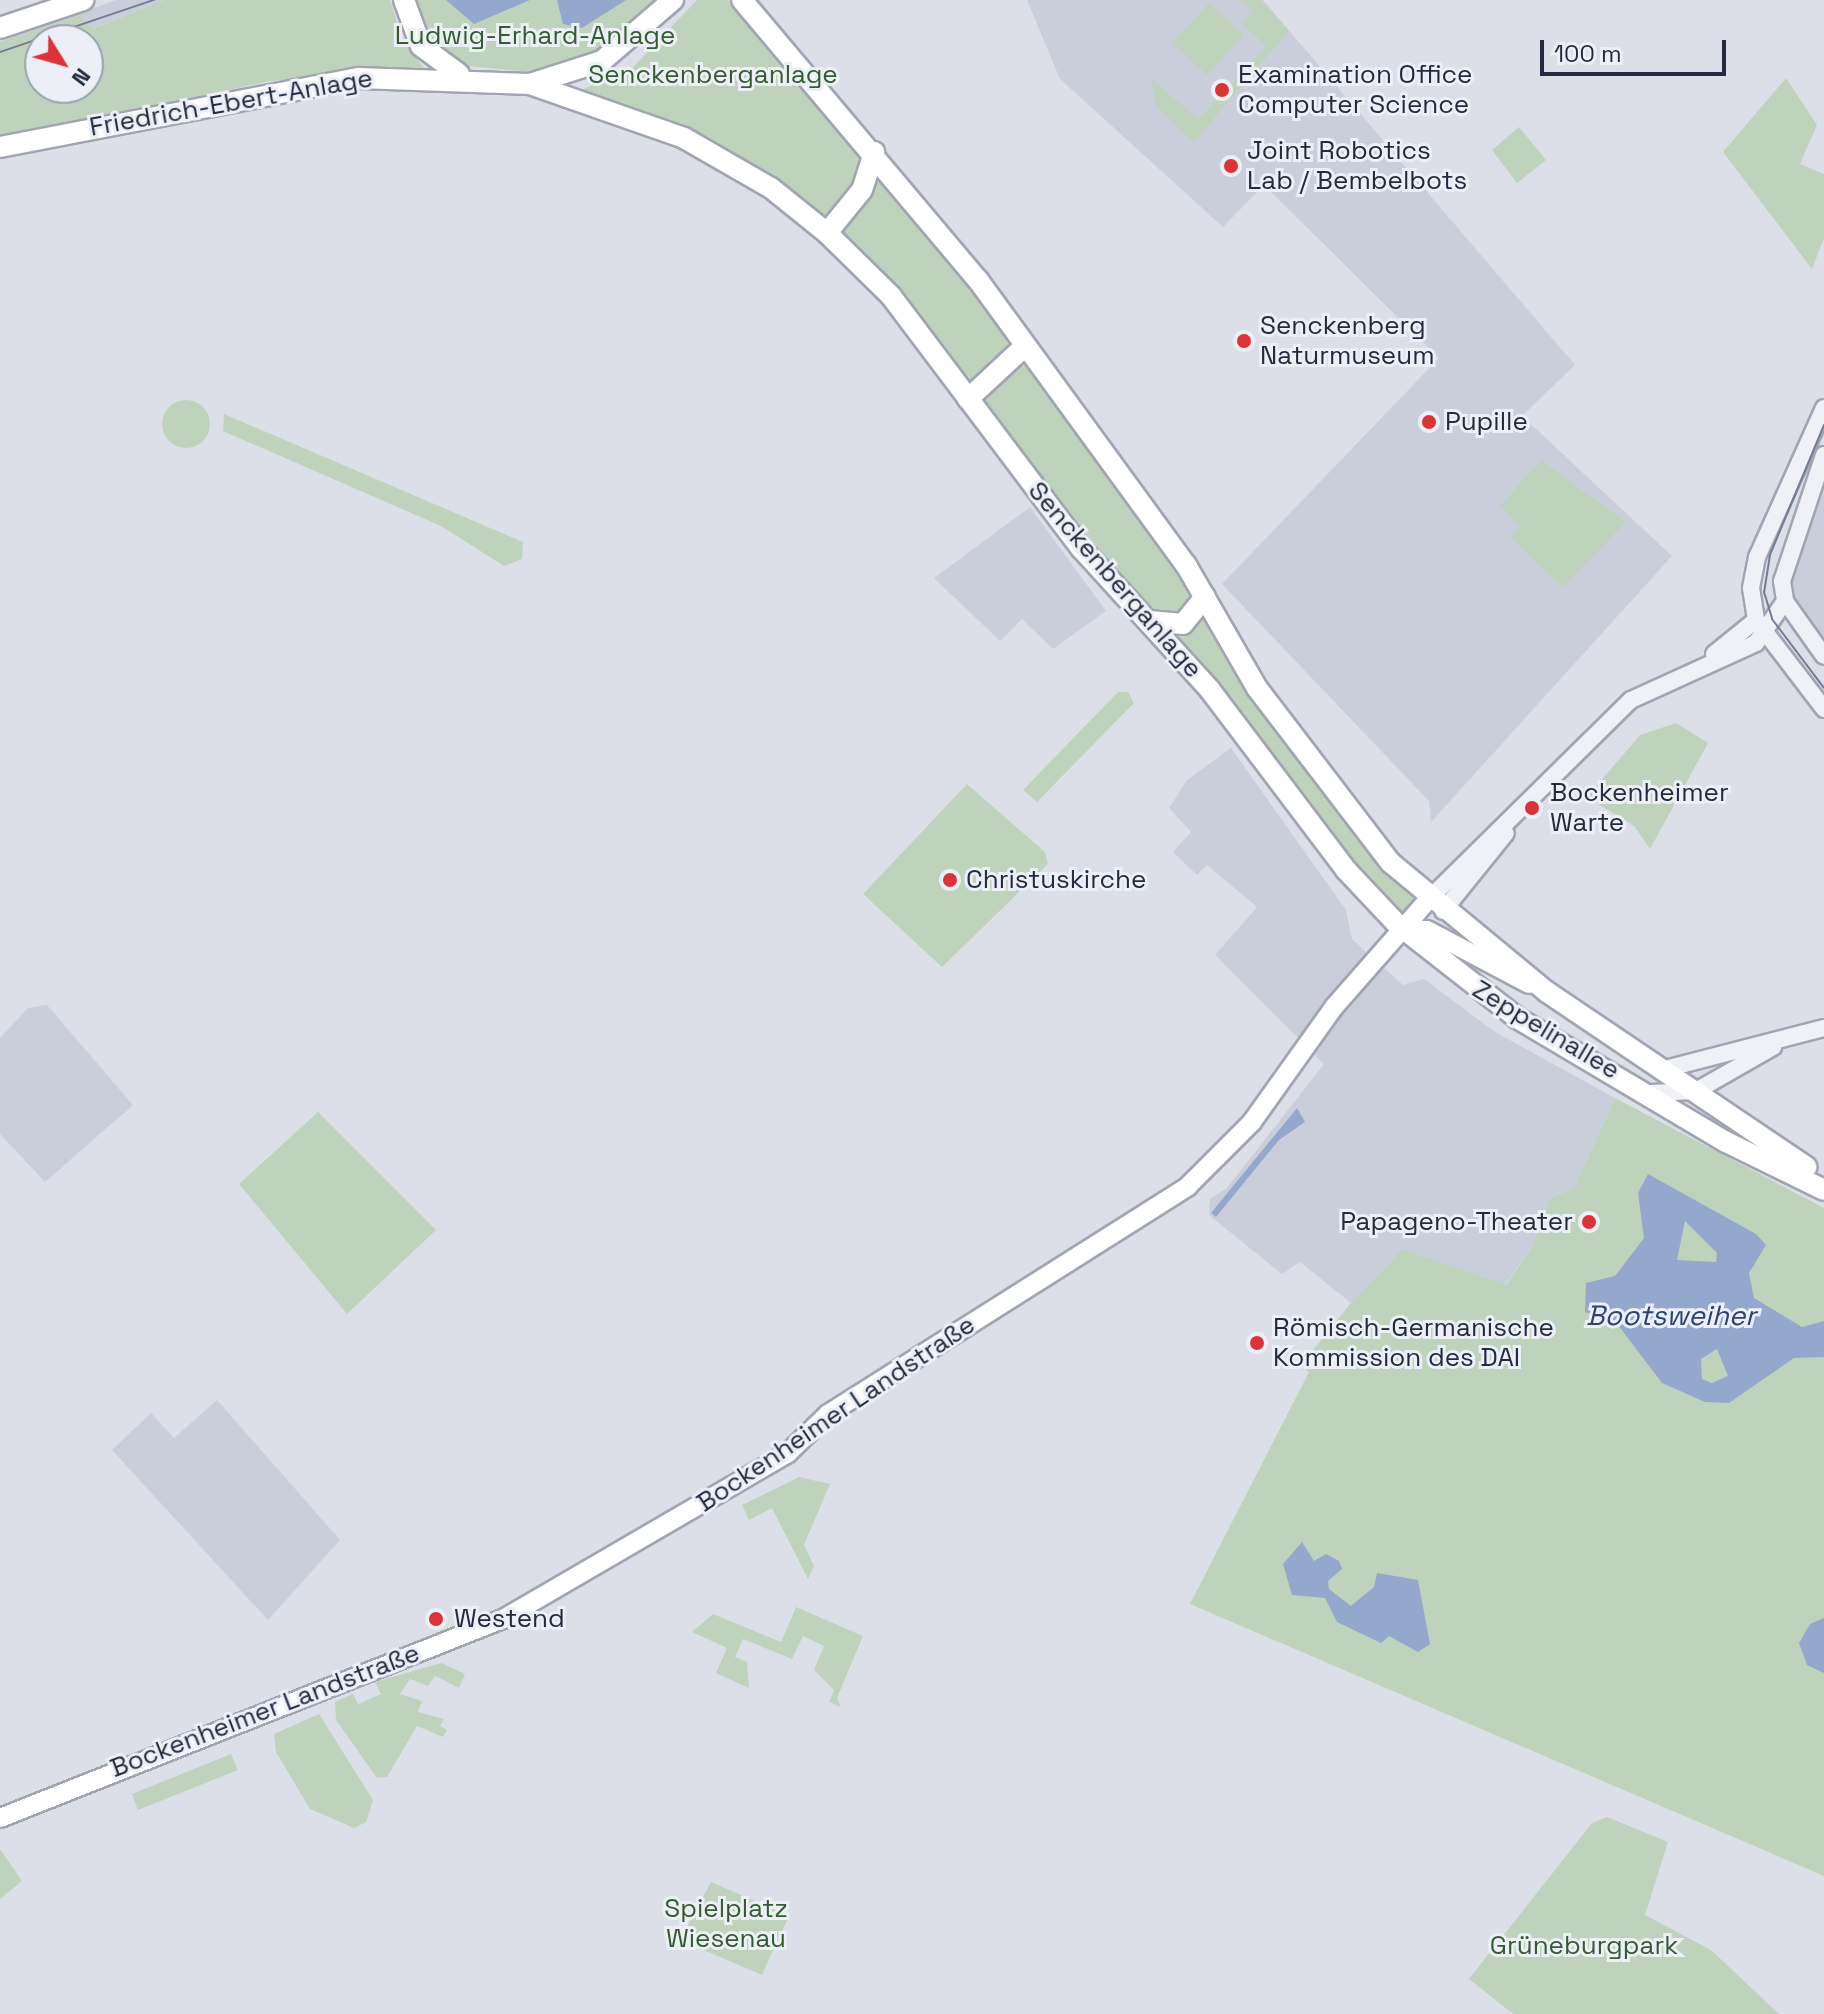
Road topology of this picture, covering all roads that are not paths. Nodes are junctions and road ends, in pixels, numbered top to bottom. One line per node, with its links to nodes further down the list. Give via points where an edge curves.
1 (83, 0): 5 (main road)
2 (404, 0): 6 (main road, via 421,46)
3 (673, 0): 7 (main road, via 602,61)
4 (742, 0): 9 (main road, Senckenberganlage)
5 (0, 28)
6 (463, 76): 7 (main road); 8 (main road, Friedrich-Ebert-Anlage, via 312,84)
7 (530, 84): 10 (main road, Senckenberganlage, via 684,138 771,188)
8 (0, 147)
9 (874, 152): 10 (main road, via 862,190); 11 (main road, Senckenberganlage)
10 (827, 233): 12 (main road, Senckenberganlage, via 891,296)
11 (1025, 346): 12 (main road); 15 (main road, Senckenberganlage)
12 (968, 399): 19 (main road, Senckenberganlage, via 1081,548)
13 (1824, 408): 18 (street, via 1757,557)
14 (1824, 455): 16 (street, via 1786,562)
15 (1205, 597): 19 (main road, via 1183,624); 25 (main road, Senckenberganlage, via 1257,688 1369,837)
16 (1785, 601): 17 (street); 21 (street)
17 (1777, 619): 18 (street); 20 (street); 21 (street)
18 (1756, 620): 20 (street); 23 (street, Bockenheimer Landstraße)
19 (1149, 621): 26 (main road, Senckenberganlage, via 1346,870)
20 (1767, 635): 23 (street, Bockenheimer Landstraße); 24 (street)
21 (1808, 636): 22 (street)
22 (1824, 656)
23 (1700, 665): 25 (street, Bockenheimer Landstraße, via 1631,700)
24 (1824, 709)
25 (1435, 905): 26 (main road, Bockenheimer Landstraße); 27 (main road, Zeppelinallee)
26 (1402, 928): 27 (main road, via 1427,930); 31 (main road, Zeppelinallee, via 1517,1018); 35 (main road, Bockenheimer Landstraße, via 1252,1122 1188,1186 828,1414 755,1474 503,1619)
27 (1547, 992): 30 (main road, Zeppelinallee)
28 (1824, 1028): 29 (street)
29 (1800, 1036): 30 (street); 30 (street)
30 (1691, 1084): 31 (street); 32 (street); 33 (main road, Zeppelinallee, via 1755,1138)
31 (1651, 1093): 32 (main road, Zeppelinallee)
32 (1696, 1124): 34 (main road, Zeppelinallee)
33 (1824, 1176)
34 (1824, 1190)
35 (0, 1818)

